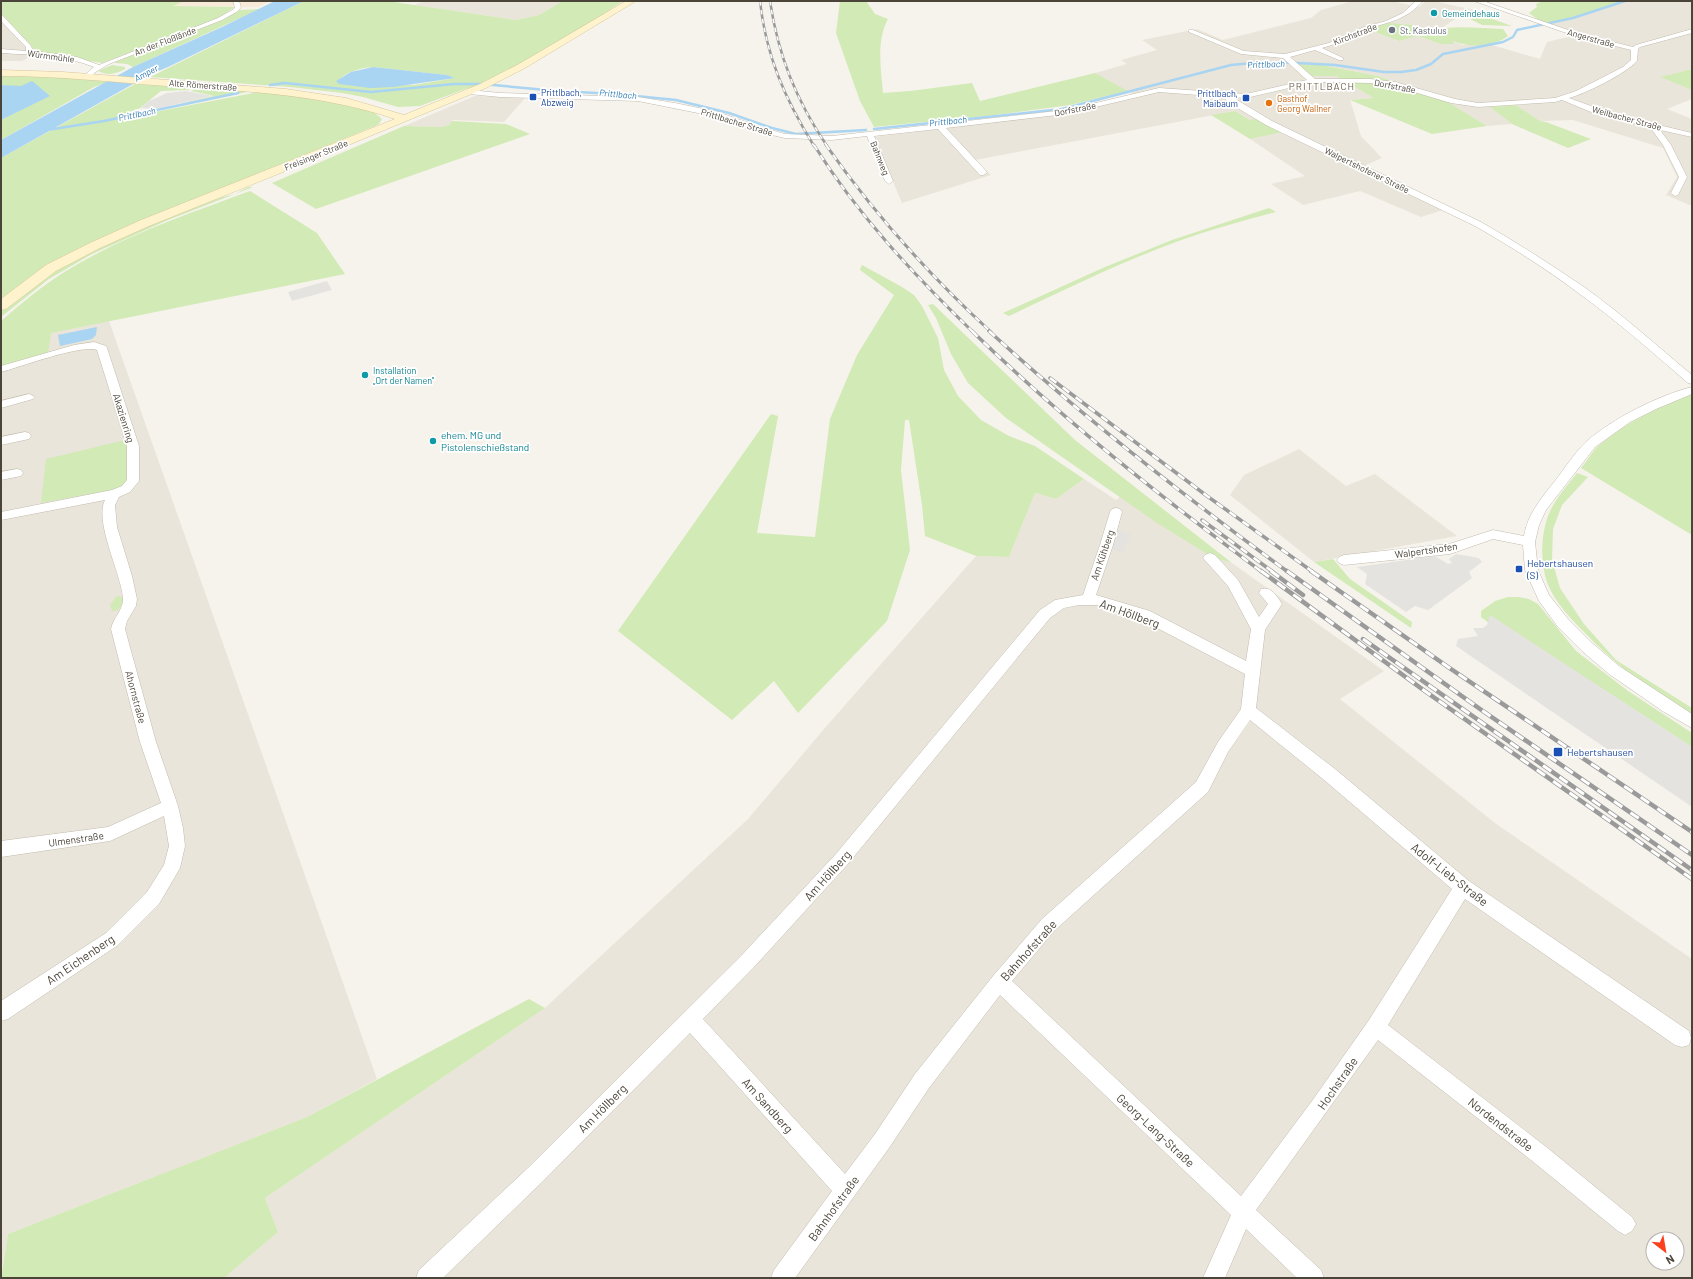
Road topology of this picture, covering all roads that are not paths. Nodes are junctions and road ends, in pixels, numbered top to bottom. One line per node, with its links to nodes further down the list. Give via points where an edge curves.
1 (236, 1): 14 (street, An der Floßlände, via 236,10 220,19)
2 (632, 1): 18 (main road, Freisinger Straße, via 529,62)
3 (1420, 1): 8 (street, Kirchstraße, via 1405,14 1388,22)
4 (1477, 1): 9 (street, Angerstraße, via 1540,23)
5 (1, 17): 11 (street)
6 (1192, 31): 13 (street, Kirchstraße, via 1243,54)
7 (1691, 32): 9 (street, via 1644,43)
8 (1315, 48): 12 (street); 13 (street, Kirchstraße)
9 (1635, 49): 20 (street, Dorfstraße, via 1634,61 1628,66 1579,93)
10 (1, 51): 11 (street, Würmmühle)
11 (30, 52): 14 (street, Würmmühle, via 91,63)
12 (1341, 59)
13 (1290, 61): 17 (street)
14 (99, 67): 16 (street, An der Floßlände)
15 (1, 73): 16 (main road, Alte Römerstraße)
16 (88, 77): 21 (main road, Alte Römerstraße, via 258,89 366,107)
17 (1314, 81): 19 (street, Dorfstraße, via 1260,94); 20 (street, Dorfstraße, via 1388,83 1478,105)
18 (470, 92): 21 (main road, Freisinger Straße); 26 (street, Prittlbacher Straße, via 638,99 715,114 785,136)
19 (1227, 96): 22 (street, Dorfstraße, via 1159,90 1066,112); 32 (street, Walpertshofener Straße, via 1269,123 1478,224 1509,242 1604,308)
20 (1563, 98): 23 (street, Weilbacher Straße)
21 (403, 118): 30 (main road, Freisinger Straße, via 96,245 51,268)
22 (940, 126): 24 (street, Dorfstraße); 27 (street)
23 (1654, 126): 25 (street, Weilbacher Straße); 29 (street, via 1683,177)
24 (870, 135): 26 (street, Dorfstraße); 28 (street, Bahnweg)
25 (1692, 135)
26 (861, 136)
27 (983, 173)
28 (889, 181)
29 (1675, 193)
30 (1, 306)
31 (1, 369): 40 (street, Akazienring, via 78,347 94,345 102,348 133,446 133,481 126,489)
32 (1692, 381)
33 (1692, 390): 43 (street, via 1652,406 1611,429 1591,444 1540,511 1532,526)
34 (29, 397): 35 (street)
35 (1, 405)
36 (25, 436): 37 (street)
37 (1, 441)
38 (18, 473): 39 (street)
39 (1, 476)
40 (115, 494): 42 (street, Akazienring); 52 (street, Ahornstraße, via 109,503 111,526 131,601 118,621 118,629 148,742)
41 (1116, 512): 47 (street, Am Kühberg, via 1112,531 1096,570)
42 (1, 516)
43 (1529, 542): 45 (street, Walpertshofen, via 1493,534 1450,549); 51 (street, via 1530,563 1541,593 1563,624 1623,677)
44 (1210, 558): 48 (street, via 1233,583)
45 (1344, 560)
46 (1266, 593): 48 (street, Bahnhofstraße, via 1275,604)
47 (1088, 599): 49 (street, Am Höllberg, via 1145,616); 58 (street, Am Höllberg, via 1060,604 1045,614 841,860)
48 (1258, 629): 49 (street, Bahnhofstraße)
49 (1252, 671): 50 (street, Bahnhofstraße)
50 (1248, 710): 54 (street, Adolf-Lieb-Straße, via 1329,774); 56 (street, Bahnhofstraße, via 1202,787 1048,925)
51 (1692, 722)
52 (170, 806): 53 (street, Ulmenstraße, via 110,834); 55 (street, Ahornstraße, via 178,846 172,868)
53 (1, 849)
54 (1462, 887): 59 (street, Hochstraße); 60 (street, Adolf-Lieb-Straße)
55 (153, 898): 57 (street, Am Eichenberg, via 112,939)
56 (999, 982): 61 (street, Bahnhofstraße, via 922,1081); 62 (street, Georg-Lang-Straße)
57 (1, 1012)
58 (691, 1020): 61 (street, Am Sandberg); 64 (street, Am Höllberg)
59 (1376, 1027): 62 (street, Hochstraße); 63 (street, Nordendstraße)
60 (1682, 1038)
61 (846, 1191): 65 (street, Bahnhofstraße)
62 (1243, 1211): 66 (street, Hochstraße); 67 (street, Georg-Lang-Straße)
63 (1625, 1224)
64 (427, 1278)
65 (782, 1278)
66 (1214, 1278)
67 (1313, 1278)

